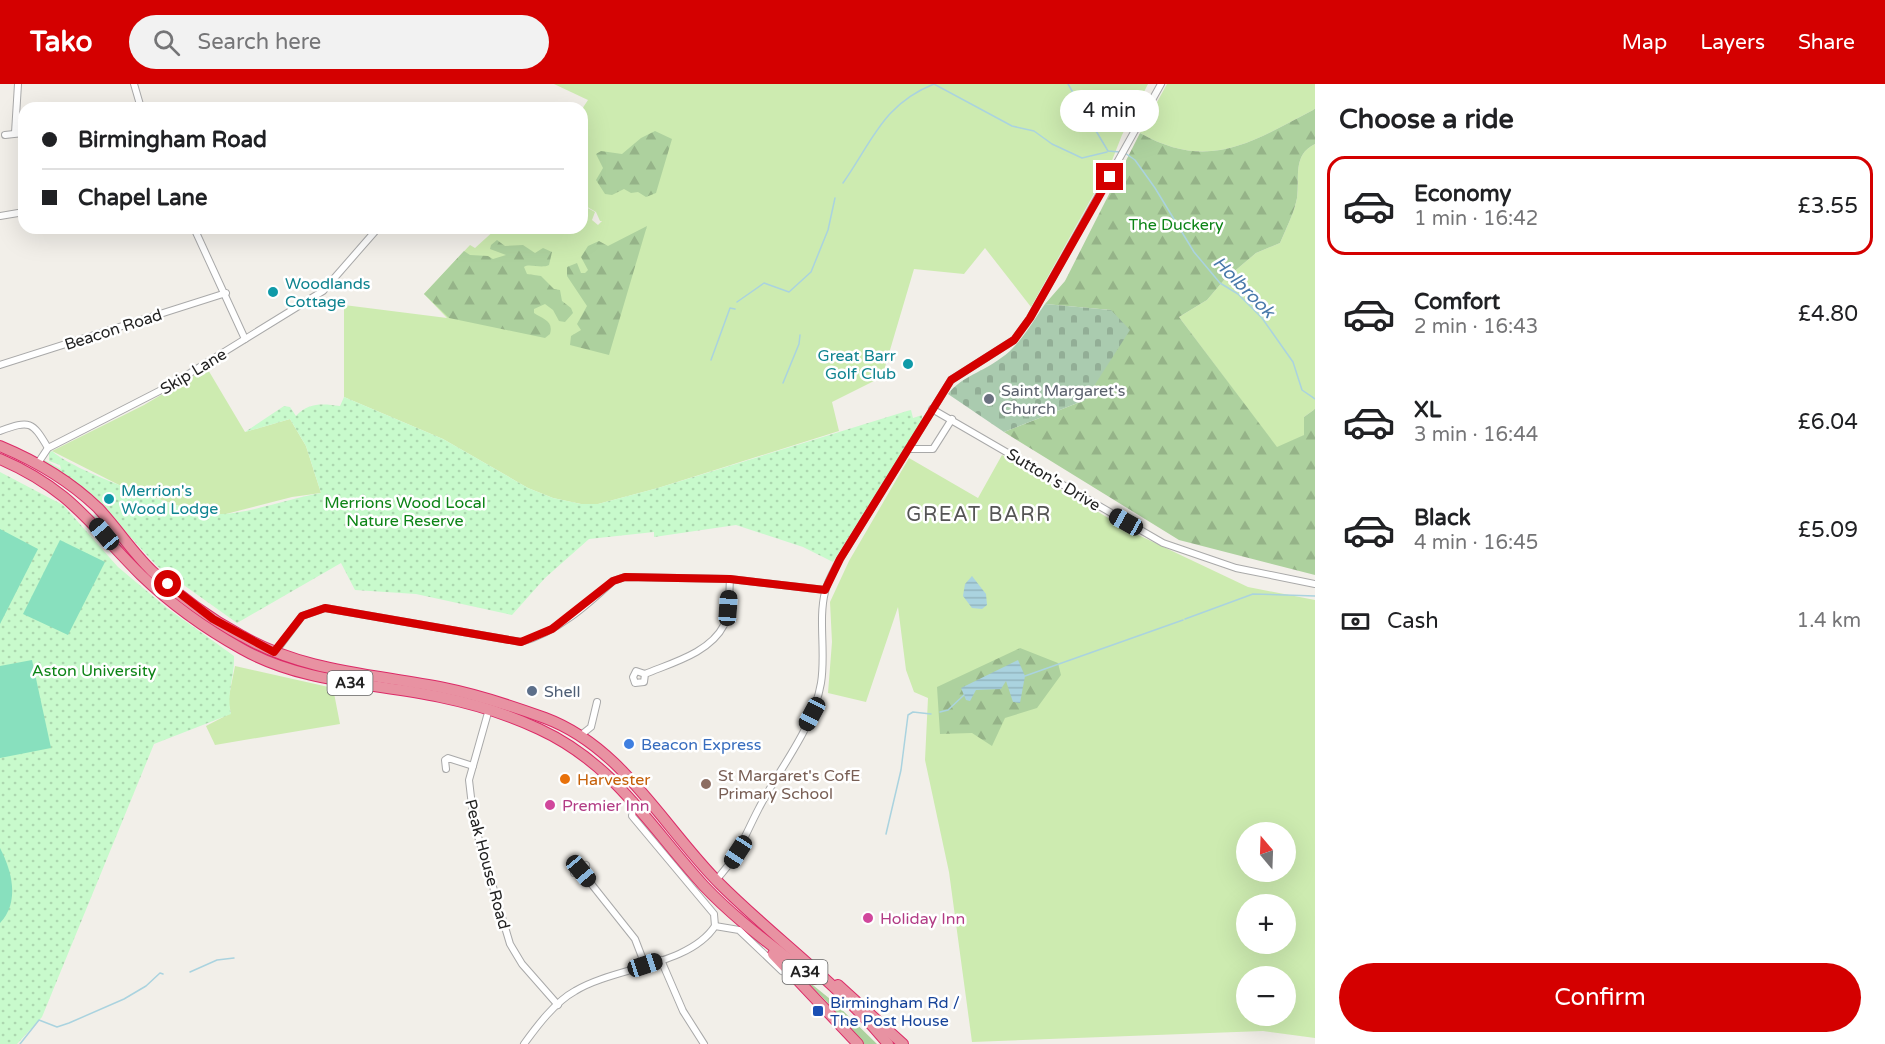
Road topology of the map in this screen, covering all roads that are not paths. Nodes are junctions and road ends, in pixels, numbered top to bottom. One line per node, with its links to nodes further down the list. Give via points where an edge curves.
1 (18, 84): 5 (street)
2 (134, 84): 4 (street)
3 (1161, 84): 14 (street, via 1030,318 1014,340 951,380)
4 (139, 102)
5 (15, 133): 6 (street)
6 (5, 135)
7 (18, 213): 8 (street)
8 (0, 216)
9 (197, 234): 11 (street, Skip Lane)
10 (373, 234): 12 (street, via 323,291)
11 (226, 293): 12 (street, Skip Lane); 13 (street, Beacon Road)
12 (244, 339): 18 (street, Skip Lane, via 168,386)
13 (0, 365)
14 (932, 409): 15 (street, Sutton's Drive); 19 (street)
15 (952, 419): 19 (street, via 933,449); 23 (street, Sutton's Drive, via 1163,543 1236,568)
16 (0, 430): 18 (street, via 27,423 34,426)
17 (0, 447): 21 (highway, A34)
18 (48, 448): 21 (street, Skip Lane)
19 (908, 449): 25 (street)
20 (0, 459): 27 (highway, A34, via 57,490 179,608 243,650)
21 (38, 463): 27 (highway, A34, via 97,508 151,569 185,599)
22 (730, 579): 24 (street); 27 (street, via 625,577 613,581 552,629 521,642 325,608 302,616); 28 (street, via 724,625 711,641 693,654)
23 (1315, 584)
24 (809, 589): 25 (street); 26 (street)
25 (825, 590): 26 (street)
26 (824, 599): 38 (street, via 825,656 812,714 757,811 747,838)
27 (274, 657): 30 (highway, A34, via 357,685); 31 (highway, A34, via 488,699 548,719)
28 (645, 674)
29 (597, 702): 31 (street)
30 (489, 709): 32 (street, Peak House Road); 33 (highway, A34, via 542,730)
31 (585, 738): 33 (highway, via 576,742); 35 (highway, via 611,768); 38 (highway, A34, via 615,762)
32 (473, 766): 34 (street, via 448,758); 45 (street, Peak House Road, via 470,805 510,944)
33 (598, 766): 35 (highway, A34)
34 (446, 770)
35 (610, 777): 36 (highway, A34)
36 (634, 801): 39 (street, via 632,816 714,914); 40 (highway, A34, via 703,884)
37 (580, 870): 43 (street, via 626,925)
38 (716, 880): 42 (highway, A34)
39 (715, 926): 41 (street, via 709,936 695,945); 44 (street, via 739,930)
40 (757, 936): 42 (highway, A34); 44 (highway)
41 (661, 960): 43 (street); 47 (street, via 669,984)
42 (795, 960): 44 (highway); 49 (highway, A34); 50 (highway, A34); 51 (highway, via 854,997)
43 (645, 965): 45 (street, via 587,984)
44 (796, 980): 48 (highway)
45 (558, 1005): 46 (street)
46 (524, 1044)
47 (704, 1044)
48 (858, 1044)
49 (881, 1044)
50 (888, 1044)
51 (903, 1044)

